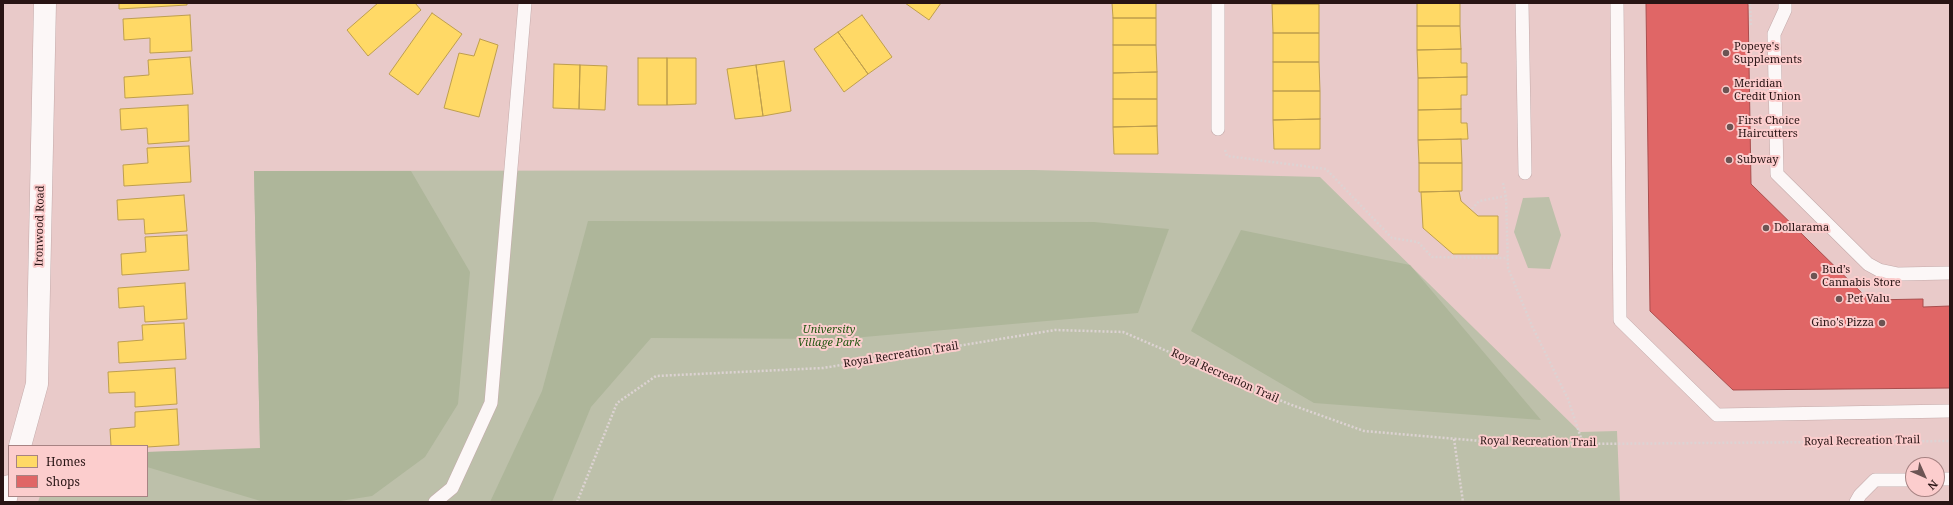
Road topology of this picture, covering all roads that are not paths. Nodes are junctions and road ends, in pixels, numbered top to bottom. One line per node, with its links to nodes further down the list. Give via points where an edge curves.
1 (45, 3): 11 (street, Ironwood Road, via 37,384)
2 (526, 3): 15 (lane, via 491,404 452,488)
3 (1218, 3): 7 (lane)
4 (1522, 3): 8 (lane)
5 (1617, 3): 10 (lane, via 1620,320 1717,415)
6 (1785, 3): 9 (lane, via 1785,10 1774,34 1777,174 1868,264 1879,270 1898,274)
7 (1218, 129)
8 (1525, 173)
9 (1950, 273)
10 (1950, 411)
11 (20, 445)
12 (1905, 480): 16 (lane, via 1875,480)
13 (8, 490): 14 (street)
14 (5, 502)
15 (435, 502)
16 (1856, 502)

